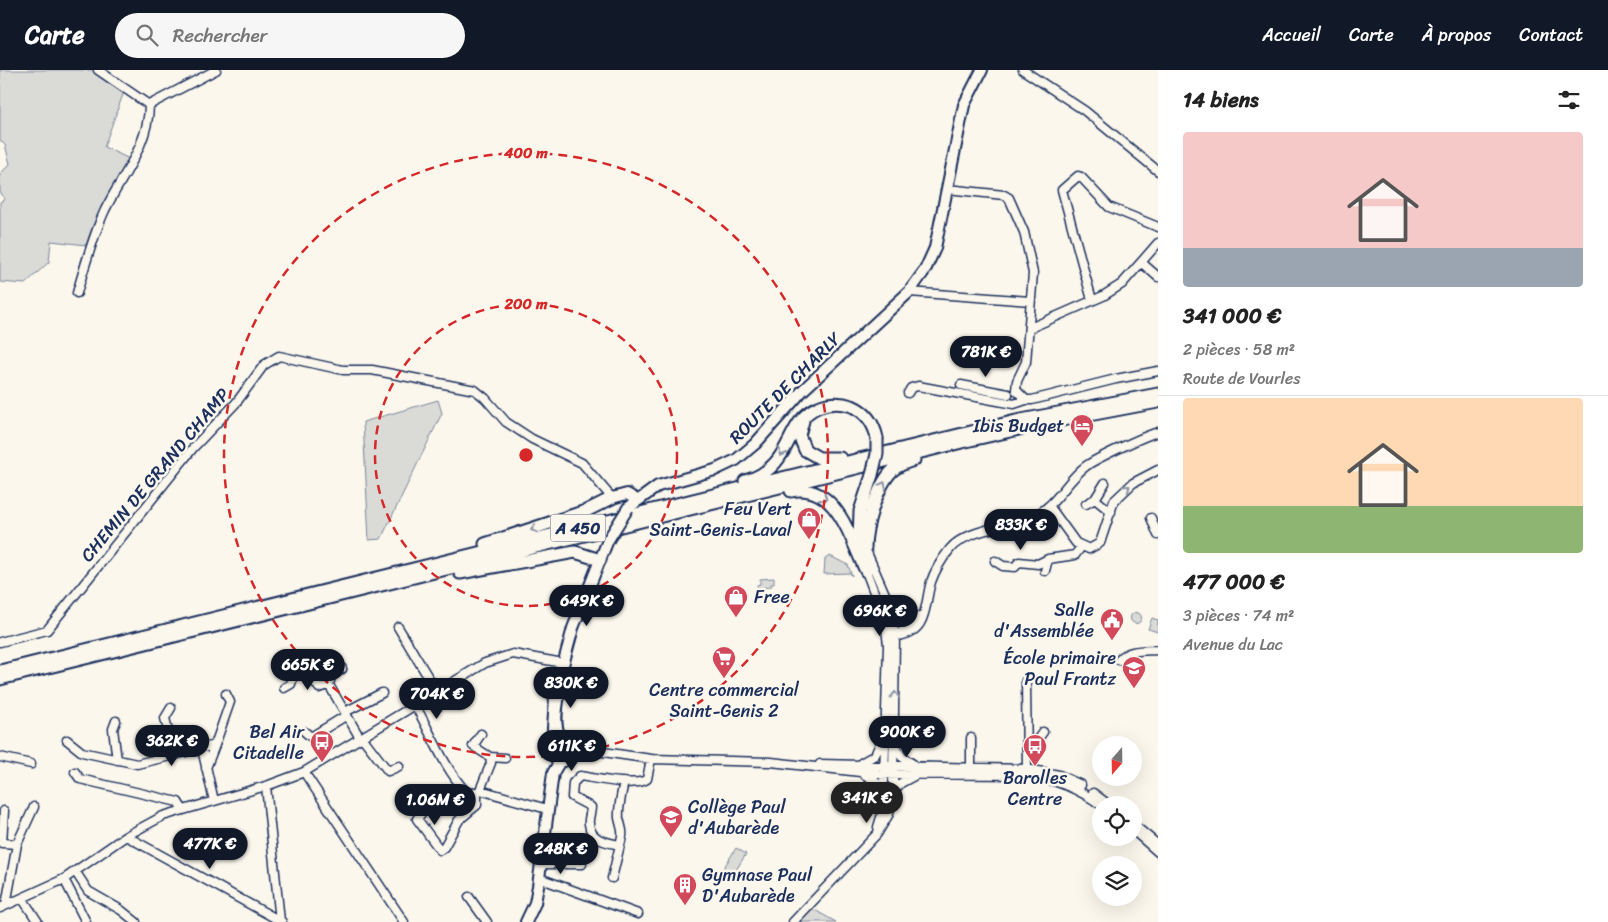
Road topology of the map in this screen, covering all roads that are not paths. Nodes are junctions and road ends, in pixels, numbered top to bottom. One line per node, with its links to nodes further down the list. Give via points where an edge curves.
1 (98, 70): 5 (street)
2 (216, 70): 5 (street)
3 (982, 70): 7 (main road, ROUTE DE CHARLY, via 964,105)
4 (1022, 70): 6 (street, via 1085,111)
5 (149, 105): 13 (street, via 149,116 134,160 105,210)
6 (1158, 171)
7 (948, 189): 12 (main road, ROUTE DE CHARLY, via 935,248 925,270); 15 (street, via 1000,194 1009,198 1030,253 1033,273)
8 (1158, 227): 14 (street, via 1109,207 1081,177 1078,176 1062,190)
9 (1158, 244): 10 (street)
10 (1142, 263): 11 (street); 14 (street, via 1122,284)
11 (1158, 277)
12 (909, 292): 15 (street); 36 (main road, ROUTE DE CHARLY, via 803,390 755,444 736,460 715,470 658,486)
13 (77, 293)
14 (1092, 300): 16 (street)
15 (1030, 301): 16 (street)
16 (1030, 328): 19 (street, via 1026,362)
17 (1158, 371): 23 (street)
18 (960, 385): 22 (street)
19 (1016, 390): 22 (street); 23 (street)
20 (908, 393): 22 (street, via 918,386)
21 (1158, 394): 28 (highway, A 450, via 1016,421)
22 (1006, 398): 23 (street, via 1014,404)
23 (1026, 400)
24 (1158, 402): 27 (highway, A 450)
25 (808, 413): 28 (highway, via 800,435 802,445 814,457 828,459 886,448); 33 (highway, one-way to 33, via 798,422 779,458 767,471 698,494); 41 (highway, bridge, via 830,403 848,405 868,417 877,438 877,454 860,511)
26 (1158, 432): 37 (street, via 1086,466)
27 (962, 442): 34 (highway, A 450); 41 (highway, one-way to 27, via 868,522 890,474 905,463 956,448)
28 (892, 451): 33 (highway, A 450)
29 (1158, 470): 38 (street, one-way to 29, via 1114,501 1123,490)
30 (1105, 483): 32 (street)
31 (612, 498): 36 (main road); 46 (highway, one-way to 46, via 586,511 517,534 408,565); 55 (street, CHEMIN DE GRAND CHAMP, via 582,463 532,439 506,422 475,390 372,370 343,370 284,356 269,361 236,403 193,448 47,630)
32 (1095, 499): 35 (street); 38 (street)
33 (693, 500): 46 (highway, A 450)
34 (729, 500): 47 (highway, one-way to 47, via 738,502 806,489 821,494 835,508); 49 (highway, A 450)
35 (1086, 504)
36 (632, 505): 44 (main road, ROUTE DE CHARLY, bridge, via 608,540)
37 (1050, 507): 42 (street); 50 (street, via 1033,516 962,539 952,546 931,581)
38 (1111, 512): 42 (street, via 1100,543 1089,549)
39 (1151, 518): 40 (street)
40 (1158, 535)
41 (862, 546): 47 (highway); 51 (street, via 888,601)
42 (1081, 547): 43 (street, via 1075,555)
43 (1048, 559): 45 (street, via 1038,564 1019,562 1016,567); 48 (street)
44 (600, 560): 49 (highway, via 575,552 426,579); 60 (main road, ROUTE DE CHARLY)
45 (994, 561)
46 (404, 571): 62 (highway, A 450)
47 (866, 571): 51 (street)
48 (1045, 571)
49 (418, 576): 64 (highway, A 450)
50 (928, 605): 52 (street); 54 (street, via 922,621 911,633)
51 (888, 619): 52 (street); 54 (street, via 888,630); 56 (street)
52 (912, 624): 54 (street)
53 (398, 627): 69 (street)
54 (895, 636): 56 (street); 61 (street)
55 (0, 642)
56 (888, 645): 63 (street)
57 (1158, 650): 58 (street, via 1124,654)
58 (1119, 660)
59 (339, 663): 67 (street, via 342,669 331,676)
60 (563, 663): 65 (main road, ROUTE DE CHARLY); 69 (street, via 513,654 485,663)
61 (896, 664): 63 (street); 85 (street, one-way to 61)
62 (0, 671)
63 (887, 674): 76 (street)
64 (0, 679)
65 (559, 680): 83 (main road, ROUTE DE CHARLY, via 557,727 559,735); 84 (main road, ROUTE DE CHARLY, via 556,682)
66 (1026, 680): 87 (street)
67 (328, 685): 68 (street, via 319,688 311,676 302,672); 74 (street)
68 (284, 688)
69 (437, 692): 72 (street)
70 (382, 693): 74 (street)
71 (226, 694): 86 (street, via 230,702)
72 (416, 705): 80 (street); 112 (street, via 432,732 434,744)
73 (171, 708): 89 (street, via 165,718)
74 (346, 714): 77 (street, via 311,737); 80 (street)
75 (116, 721): 95 (street, via 113,729)
76 (886, 725): 98 (street, via 879,749 870,759); 104 (street)
77 (306, 732)
78 (1043, 732): 87 (street, via 1034,744)
79 (481, 734): 92 (street, via 473,746)
80 (361, 737): 100 (street, via 388,771); 107 (street)
81 (971, 738): 105 (street)
82 (67, 740): 95 (street, via 82,752)
83 (568, 743): 84 (main road, via 559,741); 90 (main road); 96 (street, via 583,749)
84 (554, 744): 94 (main road, via 552,750)
85 (894, 744): 101 (street, via 904,760); 104 (street)
86 (215, 745): 88 (street); 103 (street)
87 (1027, 746): 109 (street)
88 (202, 749): 89 (street); 103 (street)
89 (174, 755): 95 (street, via 137,764)
90 (572, 756): 94 (main road, via 567,760); 96 (street, via 585,753)
91 (0, 757): 97 (street)
92 (490, 757): 93 (street); 114 (street, via 491,764)
93 (505, 758)
94 (557, 759): 120 (main road, via 548,772)
95 (117, 760)
96 (651, 761): 99 (street); 111 (street, via 645,781)
97 (31, 764)
98 (859, 764): 99 (street); 104 (street)
99 (798, 765): 108 (street)
100 (398, 766)
101 (919, 766): 102 (street); 104 (street)
102 (934, 766): 104 (street, via 919,770); 105 (street)
103 (206, 768): 118 (street)
104 (889, 769): 108 (street); 110 (street); 116 (street)
105 (971, 771): 109 (street); 110 (street)
106 (75, 772): 121 (street, via 80,779 178,802)
107 (304, 772): 113 (street); 144 (street)
108 (856, 772): 116 (street, via 874,780)
109 (1027, 772): 115 (street, via 1045,772 1072,781); 117 (street, via 1070,786)
110 (920, 775): 116 (street, via 901,783)
111 (624, 782): 127 (street, via 620,795 619,817 624,829); 127 (street, via 580,776 571,788 574,800 591,807 589,824 596,838)
112 (460, 785): 114 (street, via 466,792); 114 (street, via 421,812 417,819 440,850 459,820 477,804)
113 (266, 786): 118 (street); 140 (street)
114 (477, 792): 120 (street)
115 (1097, 796)
116 (888, 797): 147 (street, via 881,820 868,843)
117 (1092, 799)
118 (214, 801): 121 (street)
119 (34, 808): 126 (street)
120 (547, 808): 130 (main road)
121 (183, 810): 124 (street, via 163,816)
122 (4, 811): 126 (street, via 2,843)
123 (1142, 834): 128 (street)
124 (126, 836): 132 (street); 140 (street)
125 (1142, 836): 129 (street)
126 (17, 844): 138 (street)
127 (620, 845): 134 (street)
128 (1158, 845)
129 (1158, 852)
130 (540, 864): 131 (street); 133 (main road)
131 (582, 864)
132 (75, 871): 135 (street); 143 (street, via 88,891)
133 (539, 878): 139 (street); 146 (main road, via 535,903)
134 (612, 878)
135 (64, 879): 137 (street); 142 (street)
136 (469, 897): 145 (street)
137 (22, 898): 138 (street); 141 (street)
138 (3, 906)
139 (638, 914)
140 (281, 921)
141 (38, 922)
142 (86, 922)
143 (136, 922)
144 (404, 922)
145 (487, 922)
146 (526, 922)
147 (792, 922)

